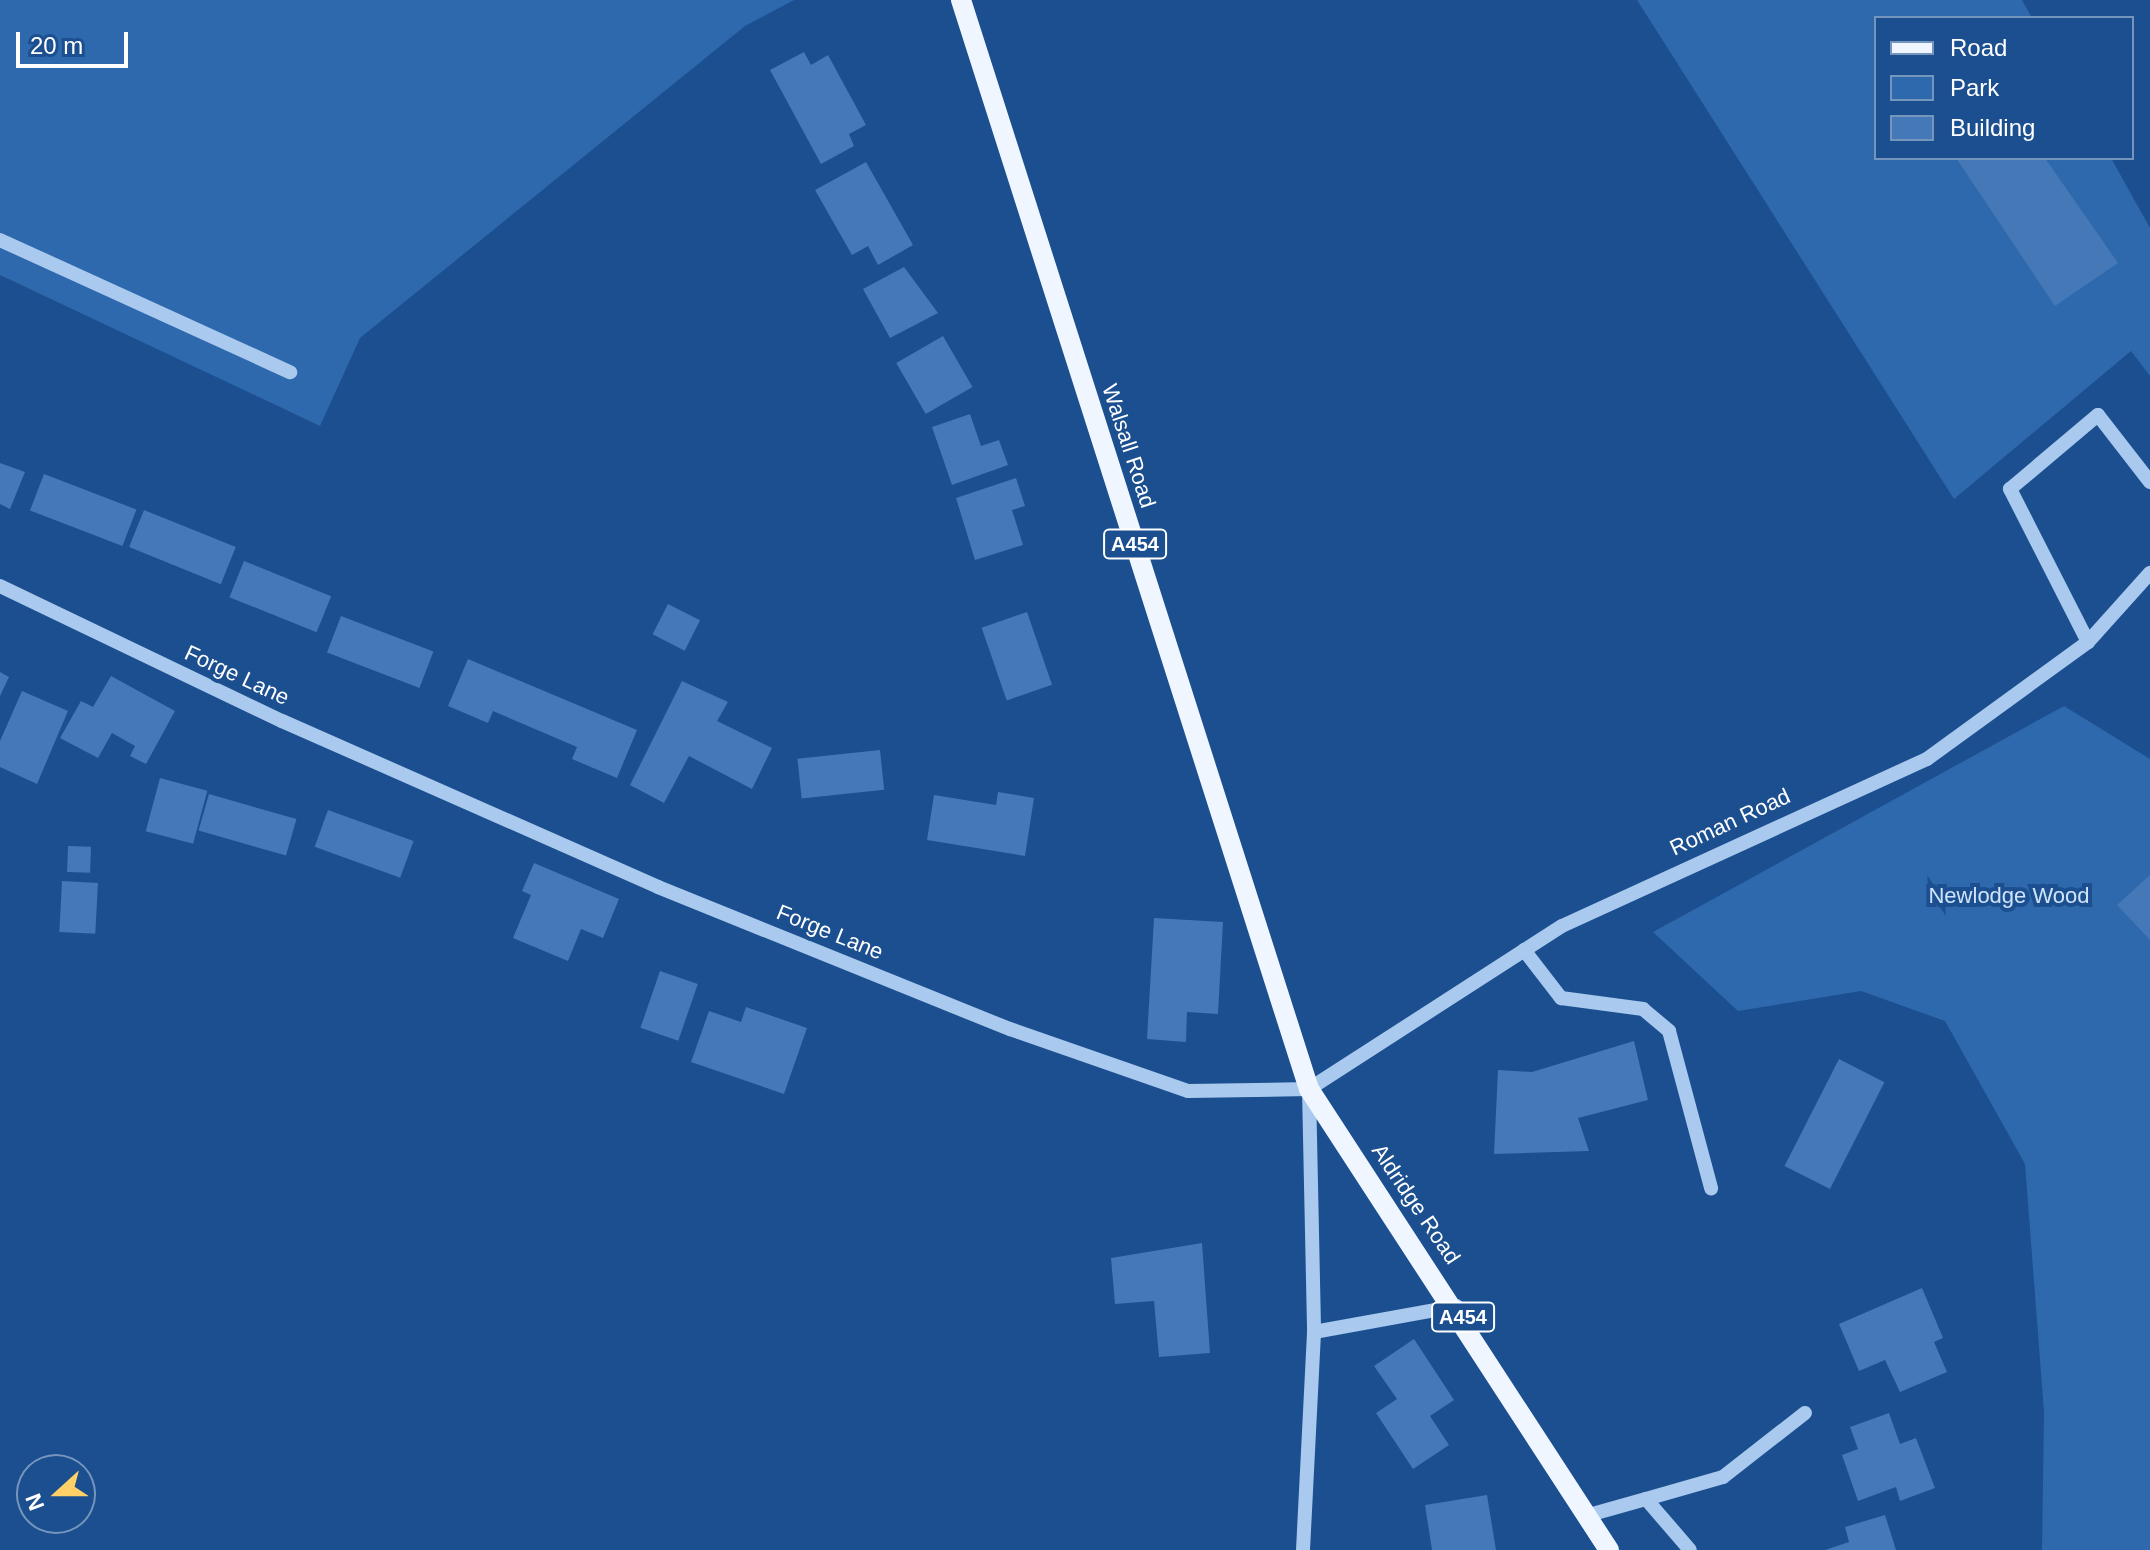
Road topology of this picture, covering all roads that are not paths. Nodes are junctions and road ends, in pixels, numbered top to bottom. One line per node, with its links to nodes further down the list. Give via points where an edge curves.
1 (961, 0): 9 (main road, Walsall Road / A454)
2 (0, 240): 3 (street)
3 (290, 372)
4 (2150, 482): 7 (street, via 2098,415 2010,489)
5 (2150, 573): 7 (street, Roman Road)
6 (0, 586): 9 (street, Forge Lane, via 282,721 658,887 1010,1029 1188,1091)
7 (2088, 642): 8 (street, Roman Road, via 1927,759 1736,842)
8 (1524, 950): 9 (street, Roman Road); 10 (street, via 1561,998 1643,1009 1669,1031)
9 (1309, 1089): 11 (main road, Aldridge Road / A454); 12 (street)
10 (1711, 1188)
11 (1457, 1306): 12 (street); 15 (main road, Aldridge Road / A454)
12 (1314, 1332): 16 (street)
13 (1805, 1413): 14 (street, via 1723,1477)
14 (1646, 1499): 15 (street); 18 (street)
15 (1589, 1515): 17 (main road, Aldridge Road / A454)
16 (1303, 1550)
17 (1609, 1550)
18 (1690, 1550)

